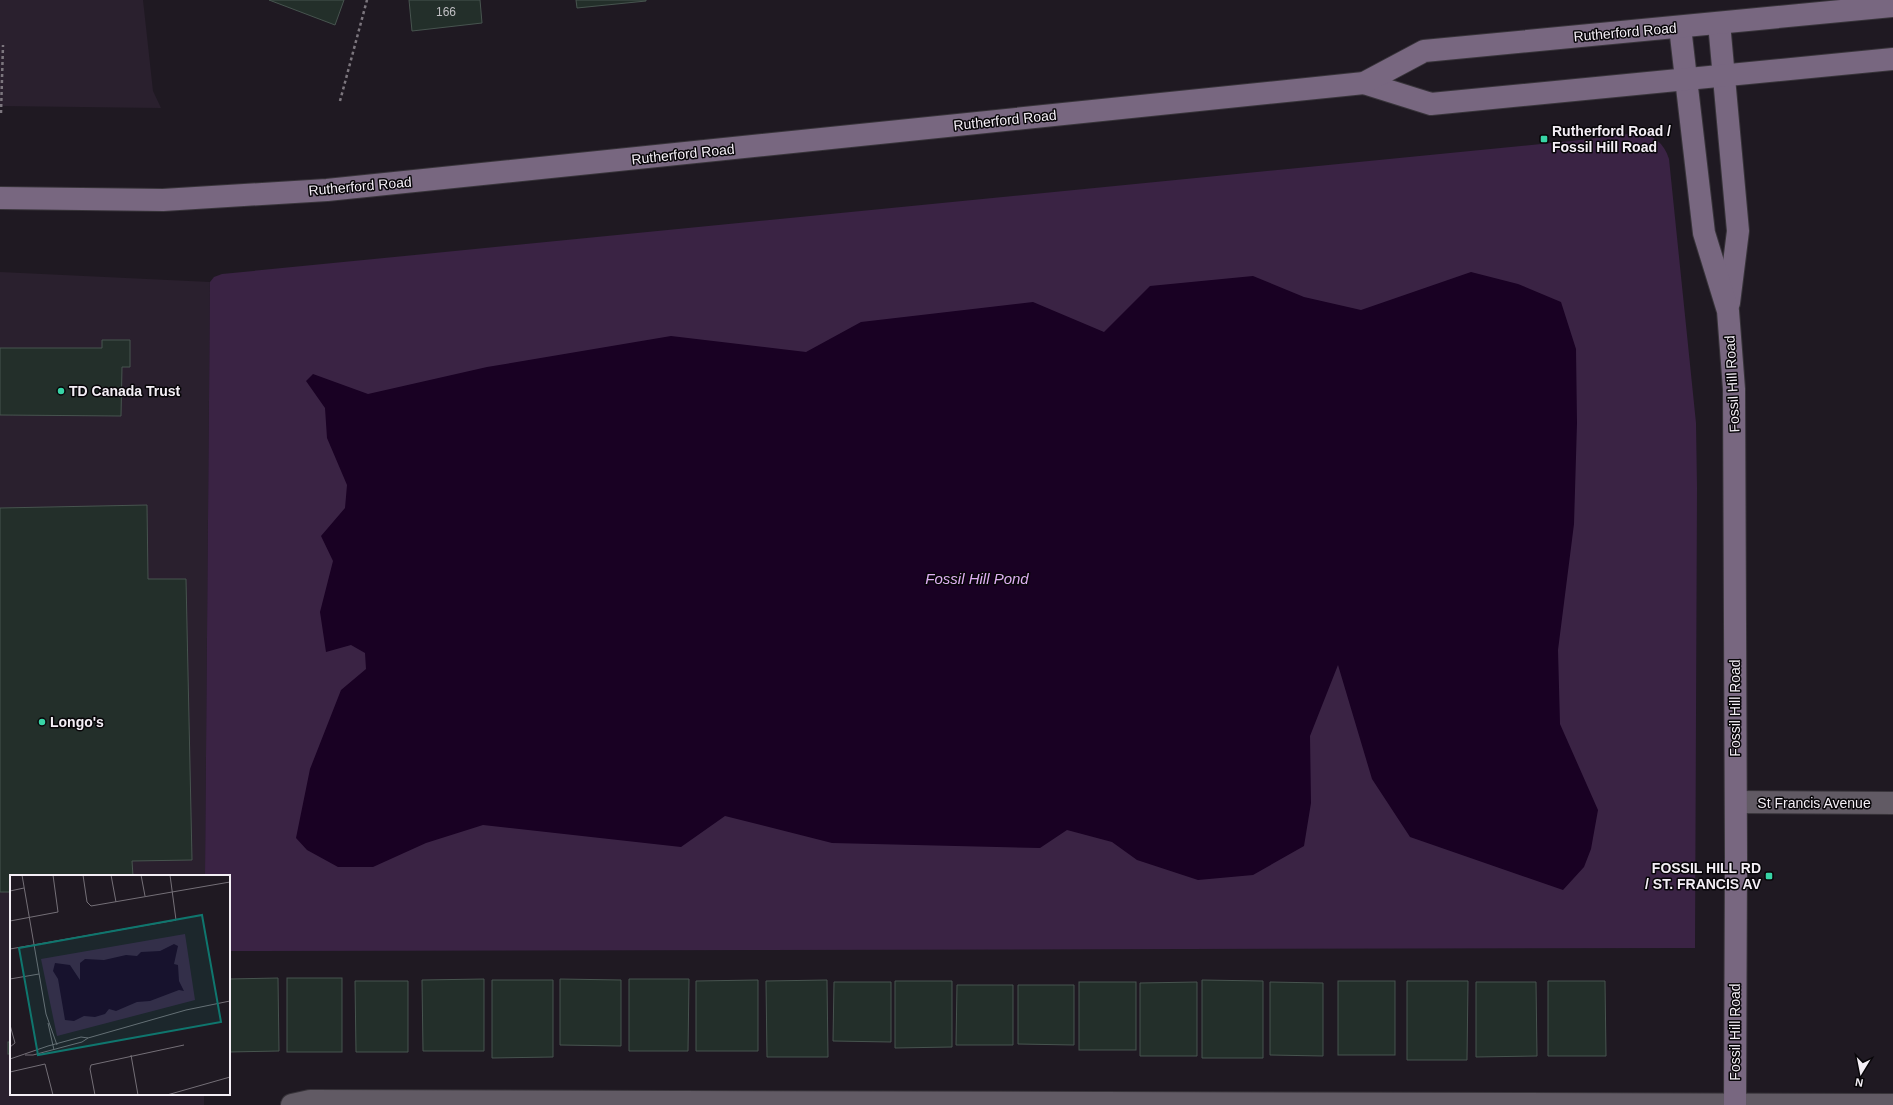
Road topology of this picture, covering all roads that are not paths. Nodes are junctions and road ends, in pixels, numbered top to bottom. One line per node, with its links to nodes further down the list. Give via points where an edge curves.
1 (1893, 6): 2 (main road, Rutherford Road)
2 (1720, 23): 3 (main road, Rutherford Road); 5 (main road, Fossil Hill Road)
3 (1680, 27): 6 (main road, Fossil Hill Road); 7 (main road, Rutherford Road, via 1424,52)
4 (1893, 60): 5 (main road, Rutherford Road)
5 (1724, 76): 6 (main road, Rutherford Road); 9 (main road, Fossil Hill Road, via 1738,231)
6 (1686, 80): 7 (main road, Rutherford Road, via 1431,104); 9 (main road, Fossil Hill Road, via 1704,233)
7 (1364, 83): 8 (main road, Rutherford Road, via 327,190 163,200)
8 (0, 198)
9 (1728, 310): 10 (main road, Fossil Hill Road, via 1734,389)
10 (1736, 802): 11 (street, St Francis Avenue); 13 (main road, Fossil Hill Road)
11 (1893, 803)
12 (292, 1105): 13 (street, via 310,1101)
13 (1734, 1105): 14 (street)
14 (1893, 1105)

